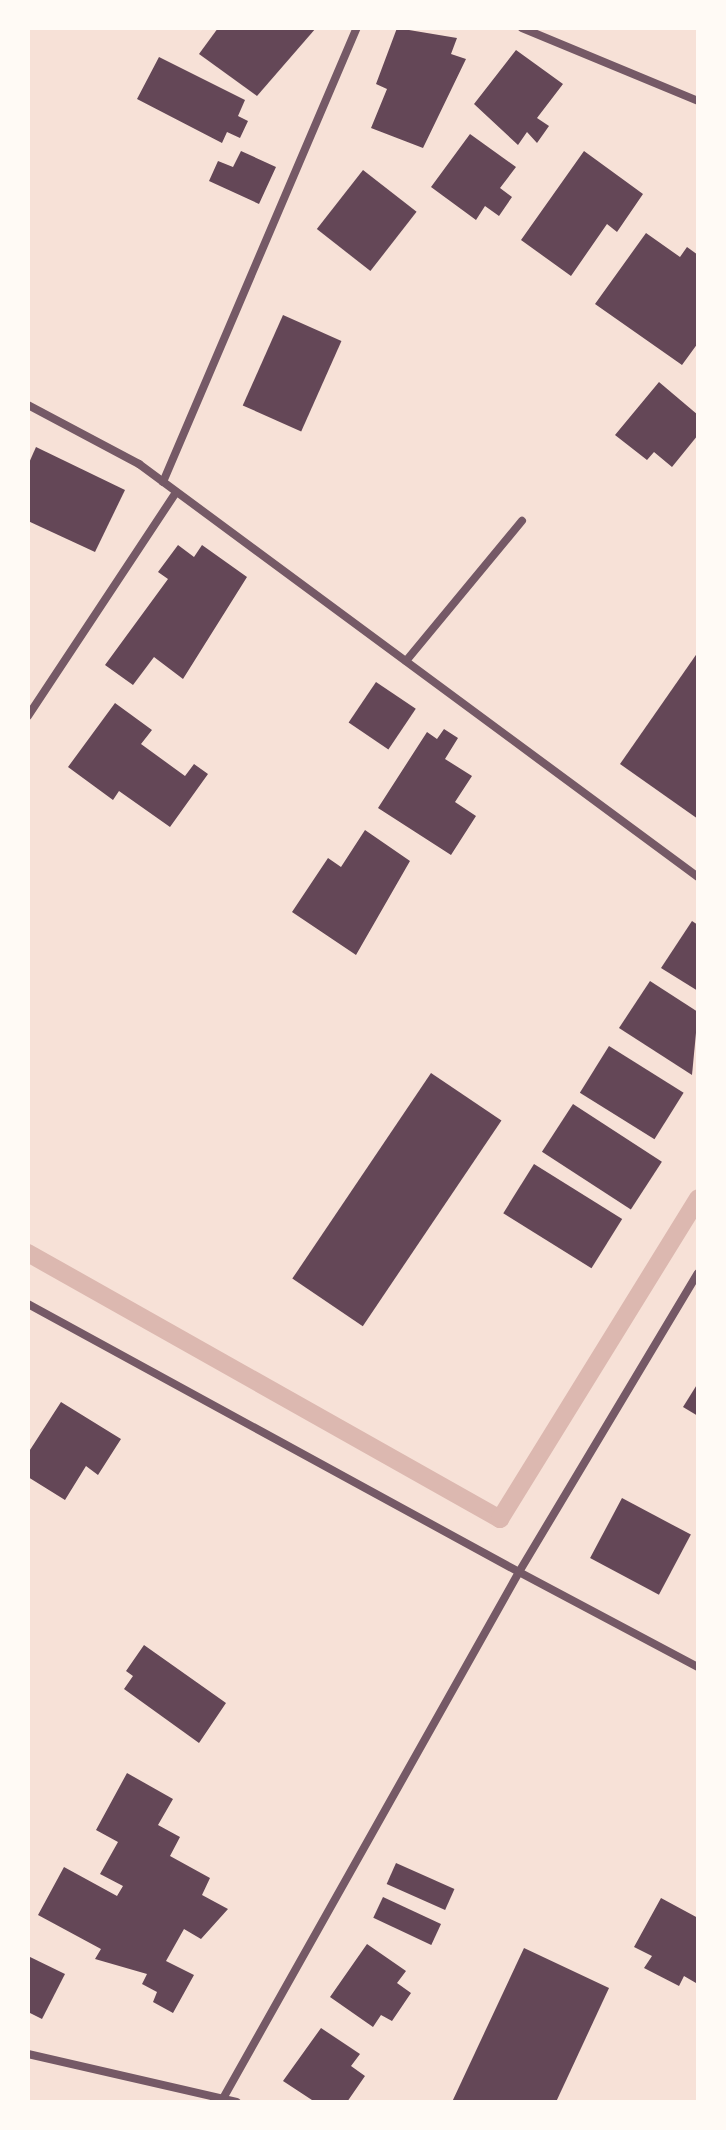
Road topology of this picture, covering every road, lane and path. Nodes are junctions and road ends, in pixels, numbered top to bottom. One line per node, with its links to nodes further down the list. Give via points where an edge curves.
1 (357, 28): 5 (street)
2 (522, 28): 3 (street)
3 (698, 101)
4 (28, 405): 5 (street)
5 (163, 482): 6 (street)
6 (176, 492): 8 (street); 9 (street)
7 (522, 521): 8 (street)
8 (406, 661): 10 (street)
9 (28, 716)
10 (698, 877)
11 (698, 1273): 13 (street)
12 (28, 1304): 13 (street)
13 (519, 1572): 14 (street); 16 (street)
14 (698, 1667)
15 (28, 2054): 16 (street)
16 (223, 2099): 17 (street)
17 (237, 2102)

